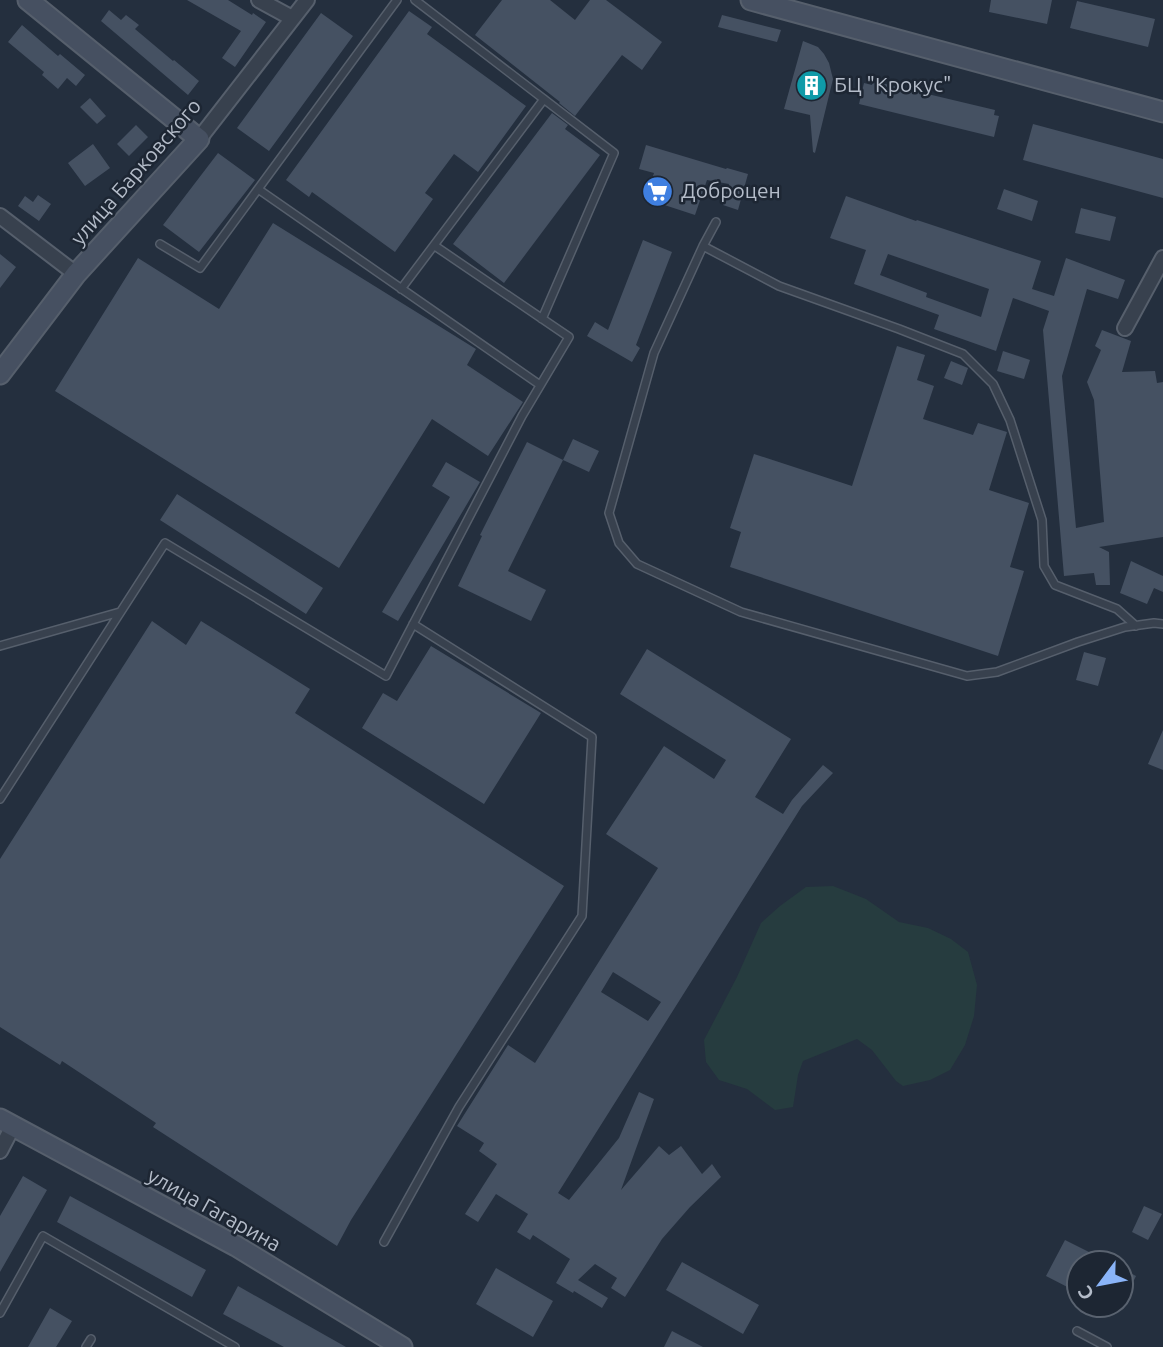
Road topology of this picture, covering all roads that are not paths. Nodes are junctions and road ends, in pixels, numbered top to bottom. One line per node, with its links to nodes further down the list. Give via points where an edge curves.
1 (28, 0): 10 (street)
2 (259, 0): 7 (street)
3 (307, 0): 7 (street, улица Барковского)
4 (397, 0): 11 (lane)
5 (415, 0): 8 (lane)
6 (751, 0): 9 (street)
7 (292, 18): 10 (street, улица Барковского)
8 (544, 99): 15 (lane); 20 (lane, via 614,153)
9 (1163, 112)
10 (199, 139): 18 (street, улица Барковского)
11 (258, 189): 14 (lane, via 200,268); 19 (lane)
12 (0, 216): 18 (street)
13 (716, 222): 16 (lane)
14 (160, 244)
15 (435, 246): 19 (lane); 20 (lane)
16 (703, 246): 27 (lane, via 779,286 963,354 993,384 1010,420 1042,520 1044,566 1055,585 1117,609); 27 (lane, via 654,353 609,513 619,543 637,564 741,612 967,676 997,672)
17 (1163, 258): 21 (street)
18 (76, 274): 22 (street, улица Барковского)
19 (401, 289): 23 (lane)
20 (542, 319): 23 (lane, via 569,337)
21 (1125, 328)
22 (0, 373)
23 (540, 385): 25 (lane)
24 (121, 612): 25 (lane, via 165,544 386,676); 28 (lane); 29 (lane)
25 (413, 624): 32 (lane, via 592,737 582,916 459,1107)
26 (1163, 624): 27 (lane)
27 (1136, 626)
28 (0, 646)
29 (0, 799)
30 (6, 1123): 31 (street); 38 (street, улица Гагарина, via 236,1246)
31 (0, 1150)
32 (384, 1242)
33 (0, 1313): 37 (lane, via 43,1236)
34 (1077, 1331): 39 (lane)
35 (91, 1339): 36 (lane)
36 (86, 1347)
37 (235, 1347)
38 (402, 1347)
39 (1107, 1347)

